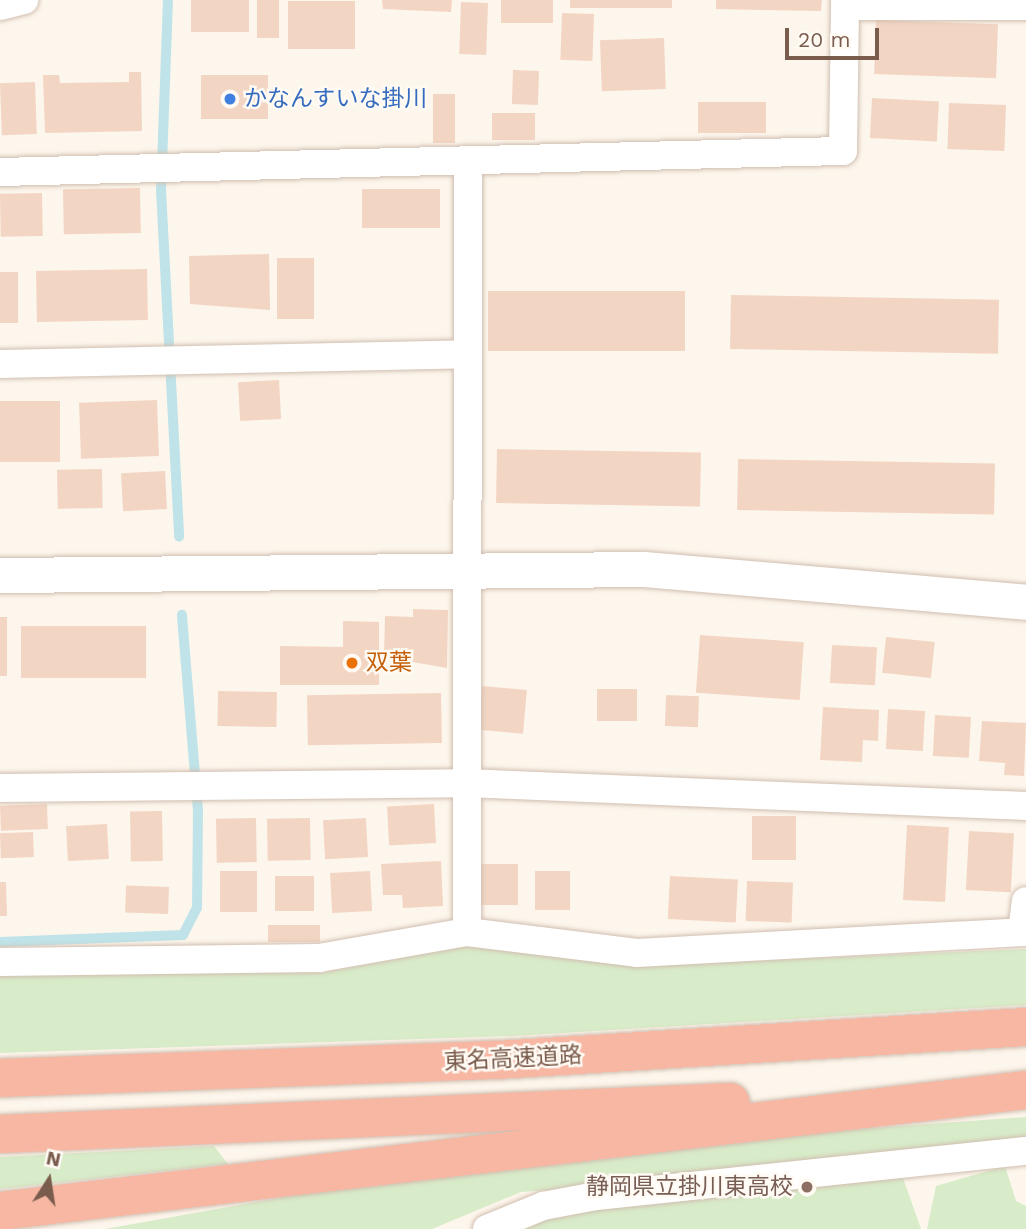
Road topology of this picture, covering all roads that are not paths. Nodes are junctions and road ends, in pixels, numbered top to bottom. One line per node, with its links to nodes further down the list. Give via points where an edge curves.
1 (24, 0): 3 (street)
2 (845, 3): 4 (street); 5 (street, via 844,150)
3 (0, 6)
4 (1026, 6)
5 (468, 162): 6 (street); 7 (street)
6 (0, 172)
7 (466, 354): 8 (street); 9 (street)
8 (0, 363)
9 (463, 568): 10 (street); 11 (street, via 762,576); 12 (street)
10 (0, 575)
11 (1026, 602)
12 (464, 783): 13 (street); 14 (street); 16 (street)
13 (0, 788)
14 (1026, 806)
15 (1026, 901): 16 (street, via 1022,932 1008,933 636,953)
16 (467, 932): 17 (street, via 319,958)
17 (0, 962)
18 (1026, 1027): 19 (highway, 東名高速道路, via 457,1062)
19 (0, 1078)
20 (1026, 1084): 22 (highway, via 553,1113)
21 (1026, 1090): 24 (highway)
22 (0, 1134)
23 (1026, 1151): 25 (street, via 596,1196 542,1206)
24 (0, 1211)
25 (487, 1229)

